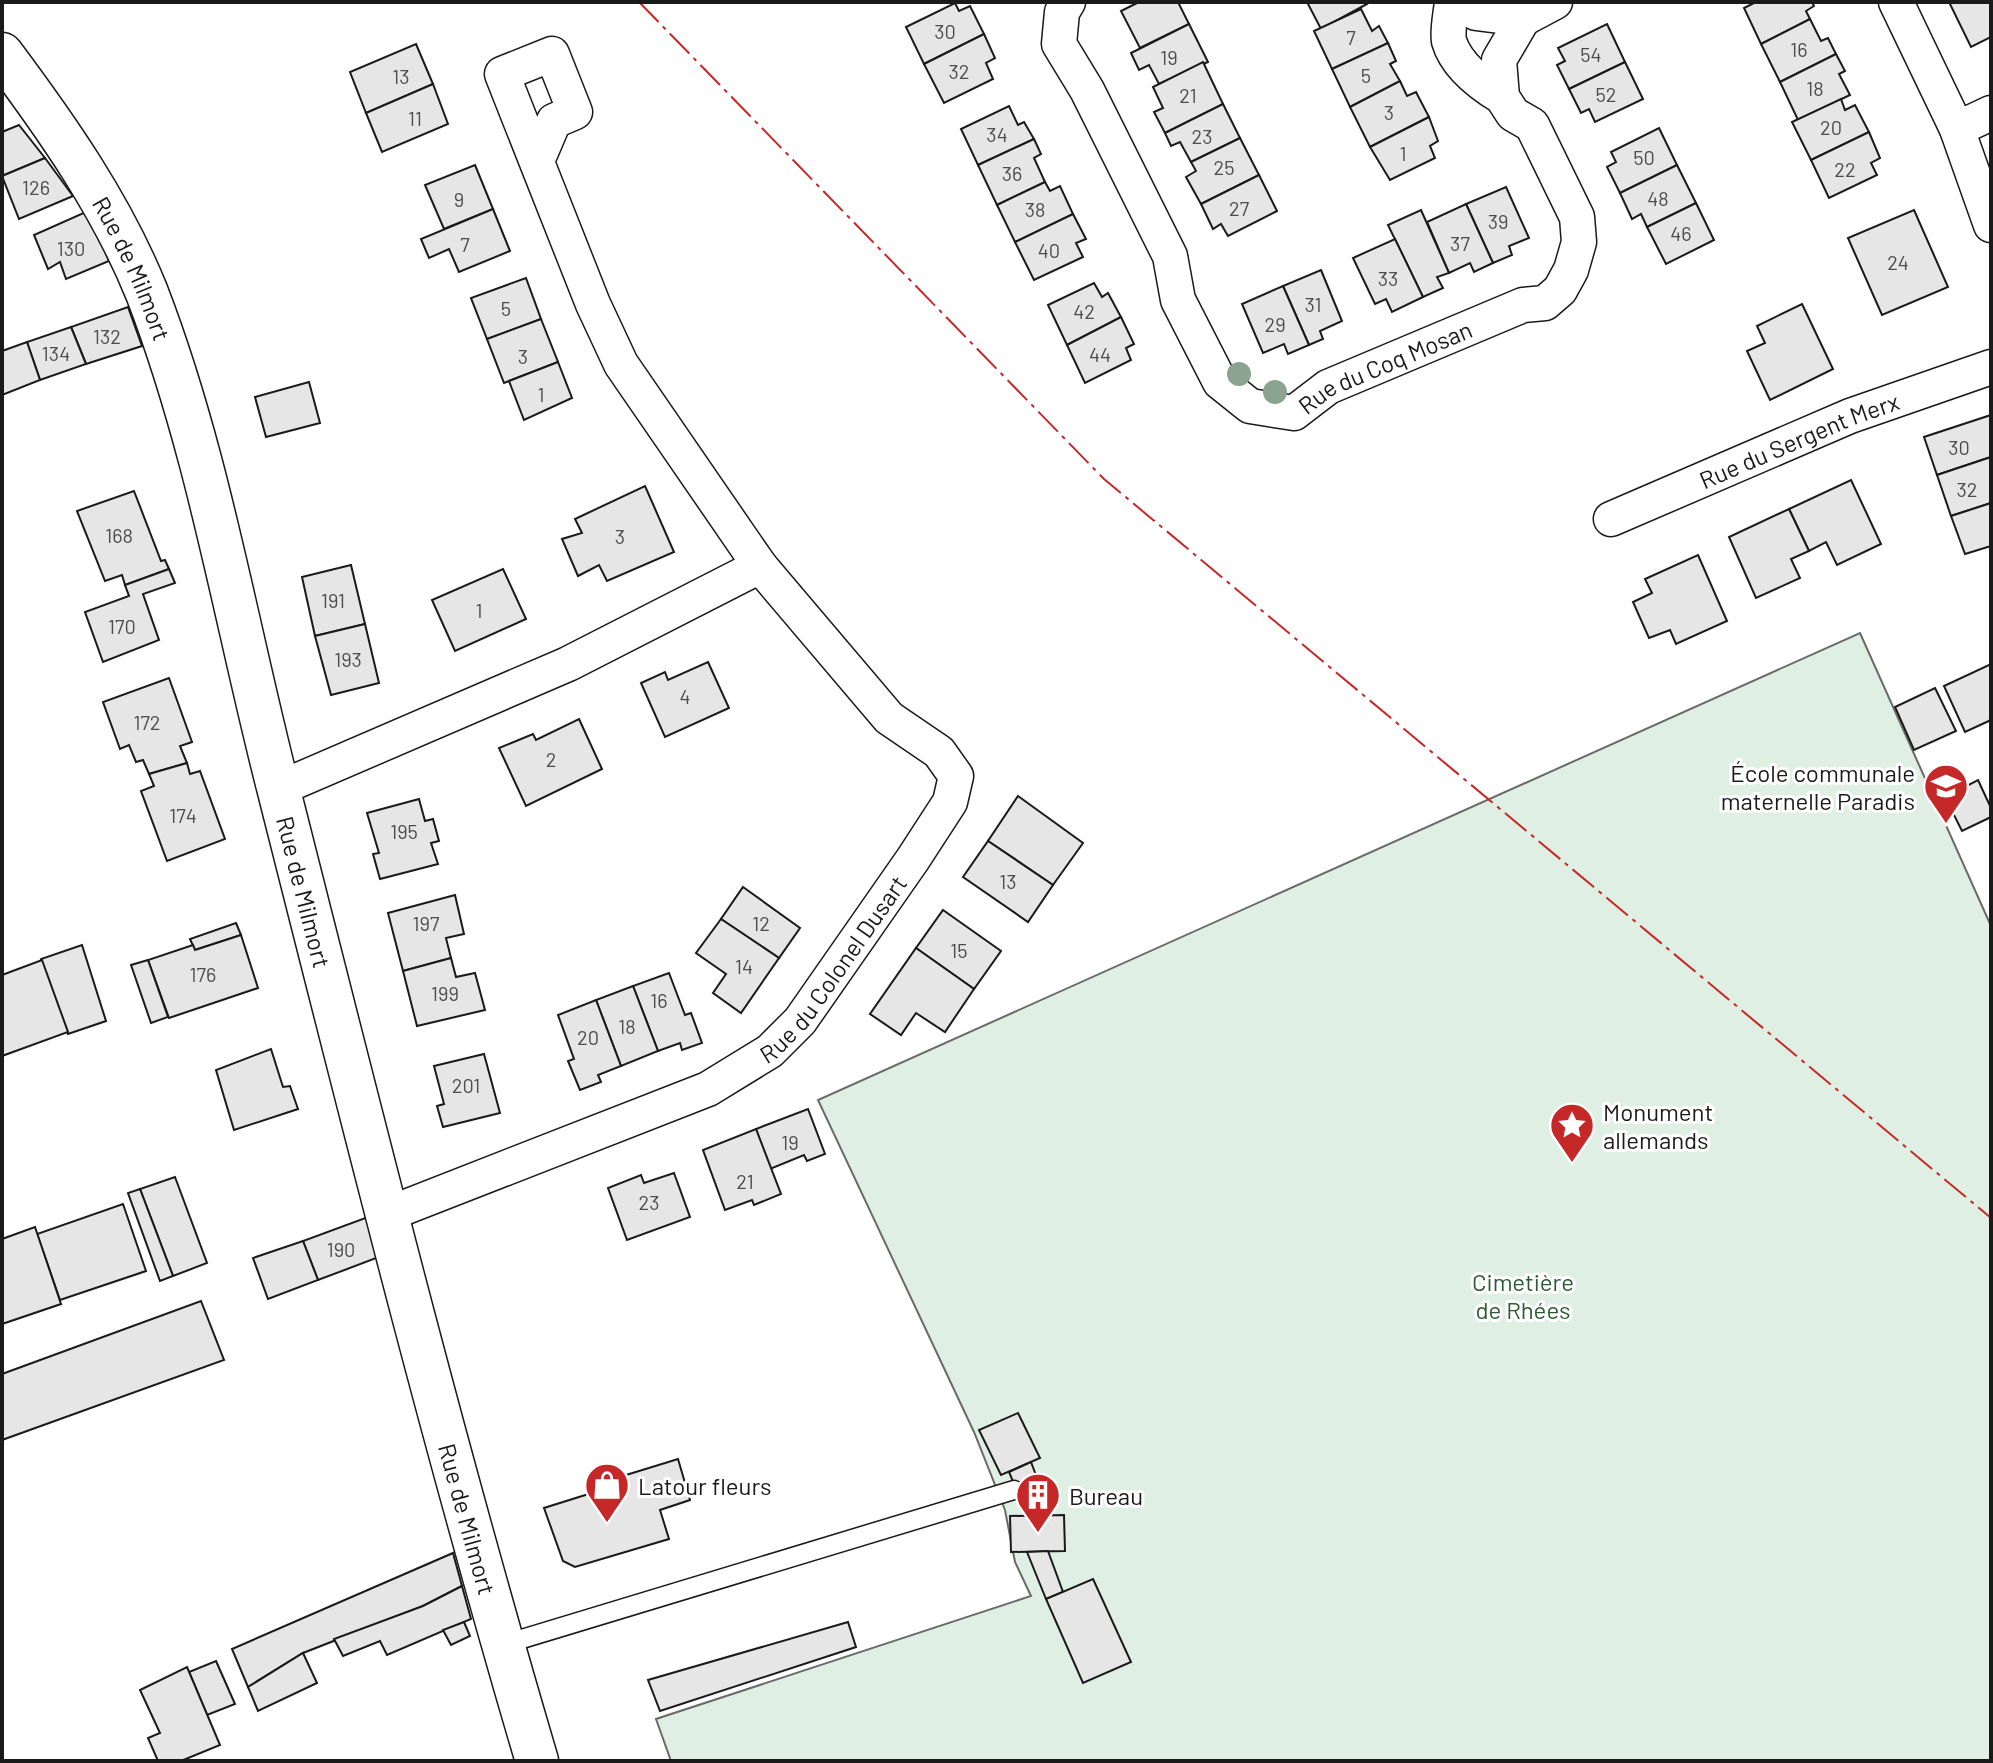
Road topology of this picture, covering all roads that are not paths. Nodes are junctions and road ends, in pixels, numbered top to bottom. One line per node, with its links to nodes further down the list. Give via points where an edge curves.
1 (1068, 2): 8 (street, Rue du Coq Mosan, via 1059,44 1170,256 1178,300 1220,382 1250,406 1294,413 1328,387 1523,305 1545,303 1560,290 1579,242 1577,217 1532,125 1513,114)
2 (1452, 2): 8 (street, Rue du Coq Mosan, via 1449,41 1465,67)
3 (1458, 2): 6 (street, via 1476,13)
4 (1555, 2): 6 (street)
5 (1896, 2): 10 (street)
6 (1508, 18): 8 (street, via 1499,60)
7 (2, 54): 16 (street, Rue de Milmort, via 81,165 147,294 191,425)
8 (1502, 97)
9 (1991, 113): 10 (street)
10 (1957, 129): 12 (street)
11 (537, 161): 15 (street, Rue du Colonel Dusart, via 610,343)
12 (1991, 225)
13 (1991, 367): 14 (street, Rue du Sergent Merx, via 1850,416)
14 (1611, 519)
15 (760, 566): 16 (street, via 568,664); 17 (street, Rue du Colonel Dusart, via 889,718 939,752 956,776 950,802 800,1021 770,1051 708,1089)
16 (278, 789): 17 (street, Rue de Milmort)
17 (388, 1214): 19 (street, Rue de Milmort)
18 (1014, 1490): 19 (lane)
19 (502, 1645): 20 (street, Rue de Milmort)
20 (537, 1761)

